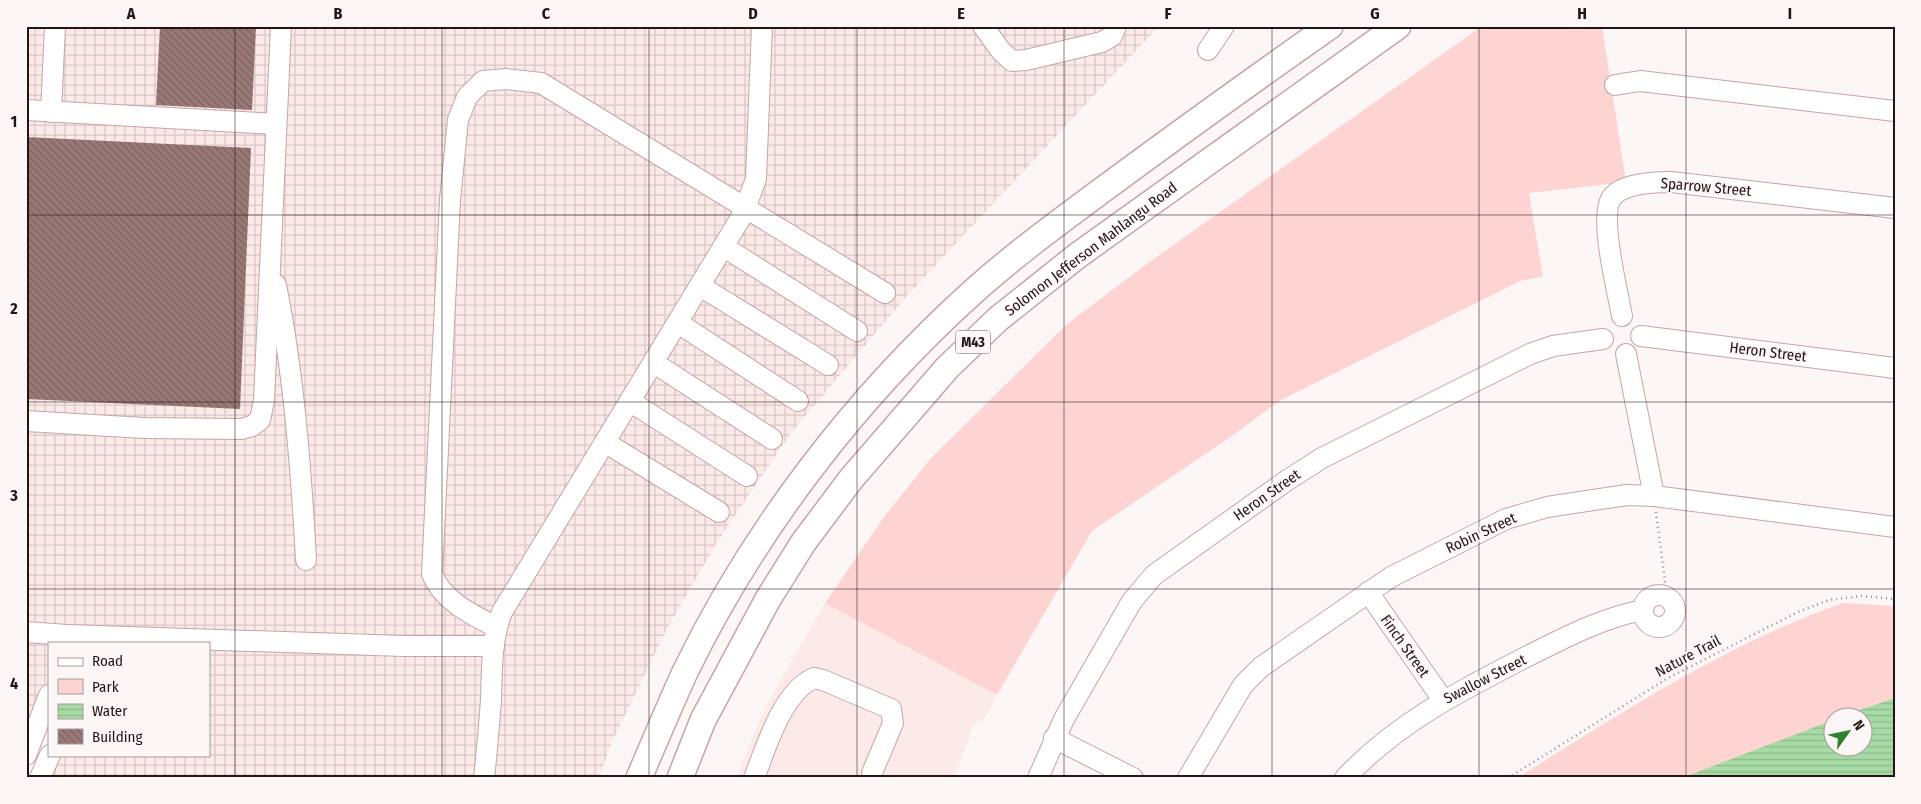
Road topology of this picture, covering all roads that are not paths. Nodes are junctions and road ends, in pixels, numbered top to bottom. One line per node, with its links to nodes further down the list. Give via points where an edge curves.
1 (55, 26): 13 (street)
2 (281, 26): 14 (street)
3 (762, 26): 15 (street, via 756,179)
4 (983, 26): 5 (street, via 1012,61 1102,42 1112,36)
5 (1116, 26)
6 (1224, 26): 9 (street)
7 (1330, 26): 53 (main road, M43, via 1195,121 1042,236 974,291 865,402 789,500 748,561 686,672)
8 (1398, 26): 54 (main road, Solomon Jefferson Mahlangu Road / M43, via 1077,256 998,319 947,368 851,479 803,543 768,599 703,720)
9 (1208, 50)
10 (1616, 85): 12 (street, via 1640,80)
11 (26, 110): 13 (street)
12 (1895, 111)
13 (51, 112): 14 (street)
14 (276, 124): 18 (street)
15 (747, 207): 17 (street); 20 (street); 43 (street, via 541,83 506,79 483,81 467,97 458,120 450,200 432,574 437,587 449,599)
16 (1895, 208): 21 (street, Sparrow Street, via 1671,182 1619,191 1607,207 1606,223)
17 (724, 247): 19 (street); 23 (street)
18 (269, 251): 32 (street, via 263,412 256,424 242,429 144,428); 39 (street, via 285,328)
19 (700, 286): 22 (street); 28 (street)
20 (885, 293)
21 (1622, 316): 24 (street, via 1634,320); 25 (street, via 1609,320 1602,332)
22 (678, 323): 27 (street); 30 (street)
23 (857, 332)
24 (1641, 336): 26 (street, via 1636,348); 29 (street, Heron Street)
25 (1603, 339): 26 (street, via 1609,350); 47 (street, Heron Street, via 1553,346 1530,354 1322,458 1154,575 1132,602)
26 (1626, 354): 36 (street)
27 (654, 363): 31 (street); 33 (street)
28 (828, 366)
29 (1895, 368)
30 (798, 401)
31 (631, 402): 34 (street); 35 (street)
32 (26, 421)
33 (772, 439)
34 (606, 442): 37 (street); 43 (street, via 518,584)
35 (747, 476)
36 (1654, 496): 38 (street, Robin Street); 40 (street, Robin Street, via 1627,496 1518,514 1391,577)
37 (718, 512)
38 (1895, 527)
39 (306, 560)
40 (1368, 592): 46 (street, Finch Street); 58 (street, Robin Street, via 1252,675)
41 (1643, 610): 41 (street, via 1650,624 1659,627 1672,620 1675,610 1667,597 1656,595 1646,601); 46 (street, Swallow Street, via 1609,618)
42 (26, 632): 44 (street)
43 (495, 637): 44 (street, via 404,646); 52 (street)
44 (67, 639)
45 (48, 698): 48 (street)
46 (1443, 700): 59 (street, Swallow Street, via 1392,736)
47 (1054, 738): 56 (street, Heron Street); 57 (street)
48 (26, 754)
49 (50, 756): 51 (street)
50 (872, 773): 55 (street, via 893,723 891,709 814,678 799,688 783,711)
51 (40, 778)
52 (484, 778)
53 (639, 778)
54 (680, 778)
55 (754, 778)
56 (1038, 778)
57 (1133, 778)
58 (1188, 778)
59 (1345, 778)

